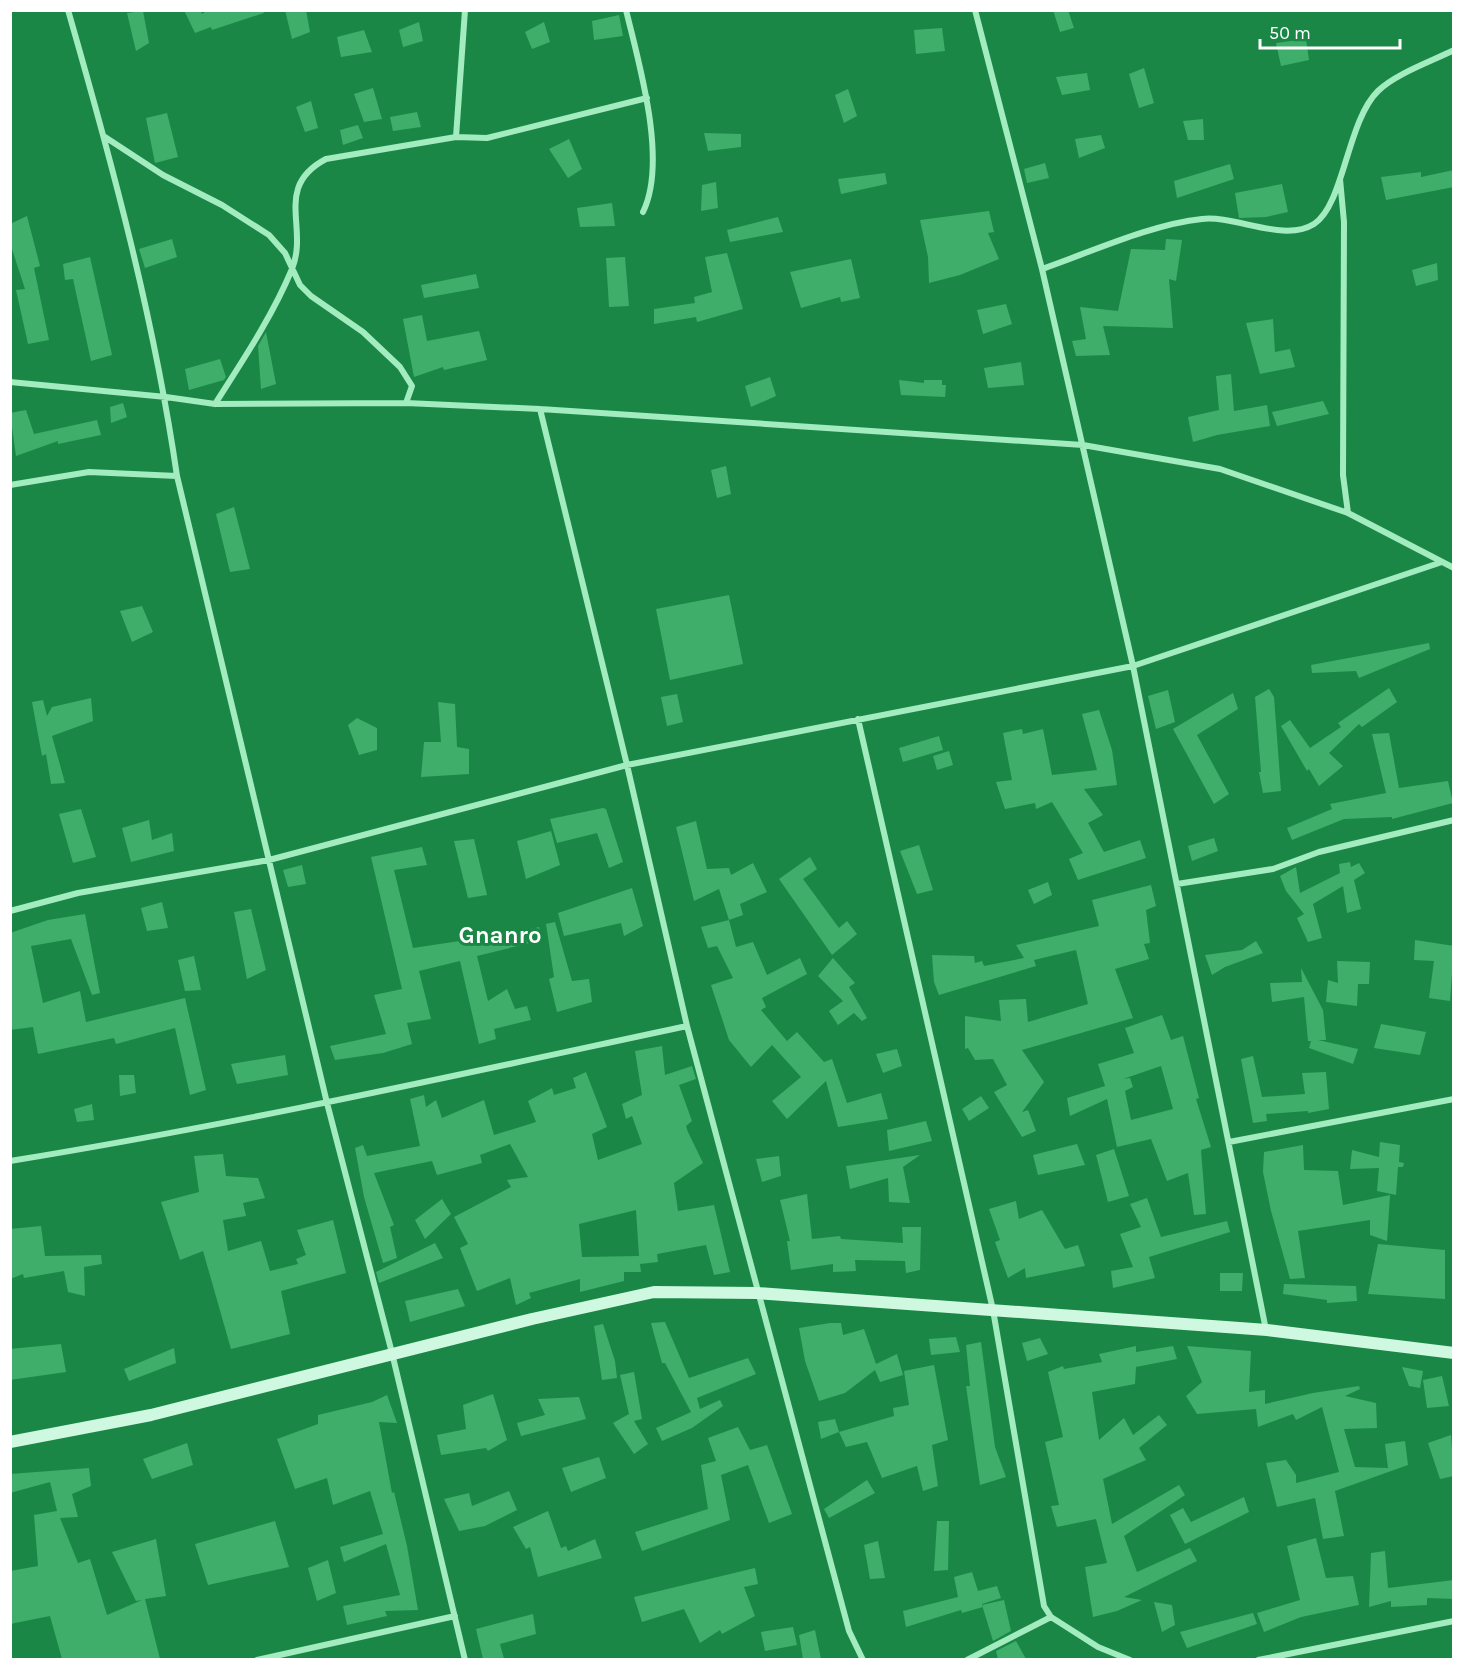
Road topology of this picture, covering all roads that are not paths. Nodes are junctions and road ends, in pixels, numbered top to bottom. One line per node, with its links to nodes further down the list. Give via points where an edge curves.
1 (68, 10): 7 (street)
2 (465, 10): 8 (street)
3 (627, 10): 6 (street)
4 (975, 10): 12 (street)
5 (1454, 50): 9 (street, via 1378,90 1361,114)
6 (647, 98): 8 (street, via 487,138); 10 (street, via 652,153 650,193)
7 (104, 136): 11 (street, via 163,176 249,220 278,243); 14 (street)
8 (456, 137): 11 (street, via 318,163 305,177 294,199 298,247)
9 (1340, 178): 12 (street, via 1325,211 1314,224 1293,231 1204,218 1166,226); 21 (street, via 1344,222 1343,475)
10 (643, 212)
11 (292, 269): 15 (street, via 311,296 363,332 400,367 412,386); 16 (street, via 261,331)
12 (1042, 269): 18 (street)
13 (10, 382): 14 (street)
14 (166, 397): 16 (street); 19 (street)
15 (405, 403): 16 (street); 17 (street)
16 (215, 404)
17 (540, 409): 18 (street); 26 (street)
18 (1083, 445): 21 (street, via 1220,470); 24 (street)
19 (177, 476): 20 (street, via 89,472); 28 (street)
20 (10, 485)
21 (1348, 513): 22 (street)
22 (1442, 562): 23 (street); 24 (street)
23 (1454, 568)
24 (1133, 666): 25 (street); 29 (street)
25 (858, 719): 26 (street); 37 (street)
26 (627, 765): 28 (street); 31 (street)
27 (1454, 819): 29 (street, via 1320,852 1273,869)
28 (268, 860): 30 (street, via 78,893); 33 (street)
29 (1177, 884): 34 (street)
30 (10, 911)
31 (687, 1026): 33 (street); 36 (street)
32 (1454, 1100): 34 (street)
33 (327, 1103): 35 (street, via 154,1138); 39 (street)
34 (1229, 1142): 38 (street)
35 (10, 1161)
36 (757, 1293): 37 (main road); 39 (main road, via 654,1292); 47 (street, via 849,1631)
37 (993, 1310): 38 (main road); 43 (street, via 1044,1606)
38 (1267, 1330): 40 (main road)
39 (392, 1353): 41 (main road, via 151,1415); 42 (street)
40 (1454, 1353)
41 (10, 1442)
42 (455, 1616): 45 (street); 46 (street)
43 (1051, 1617): 48 (street); 49 (street, via 1098,1647)
44 (1454, 1621): 50 (street)
45 (257, 1659)
46 (465, 1659)
47 (863, 1659)
48 (966, 1659)
49 (1130, 1659)
50 (1258, 1659)

